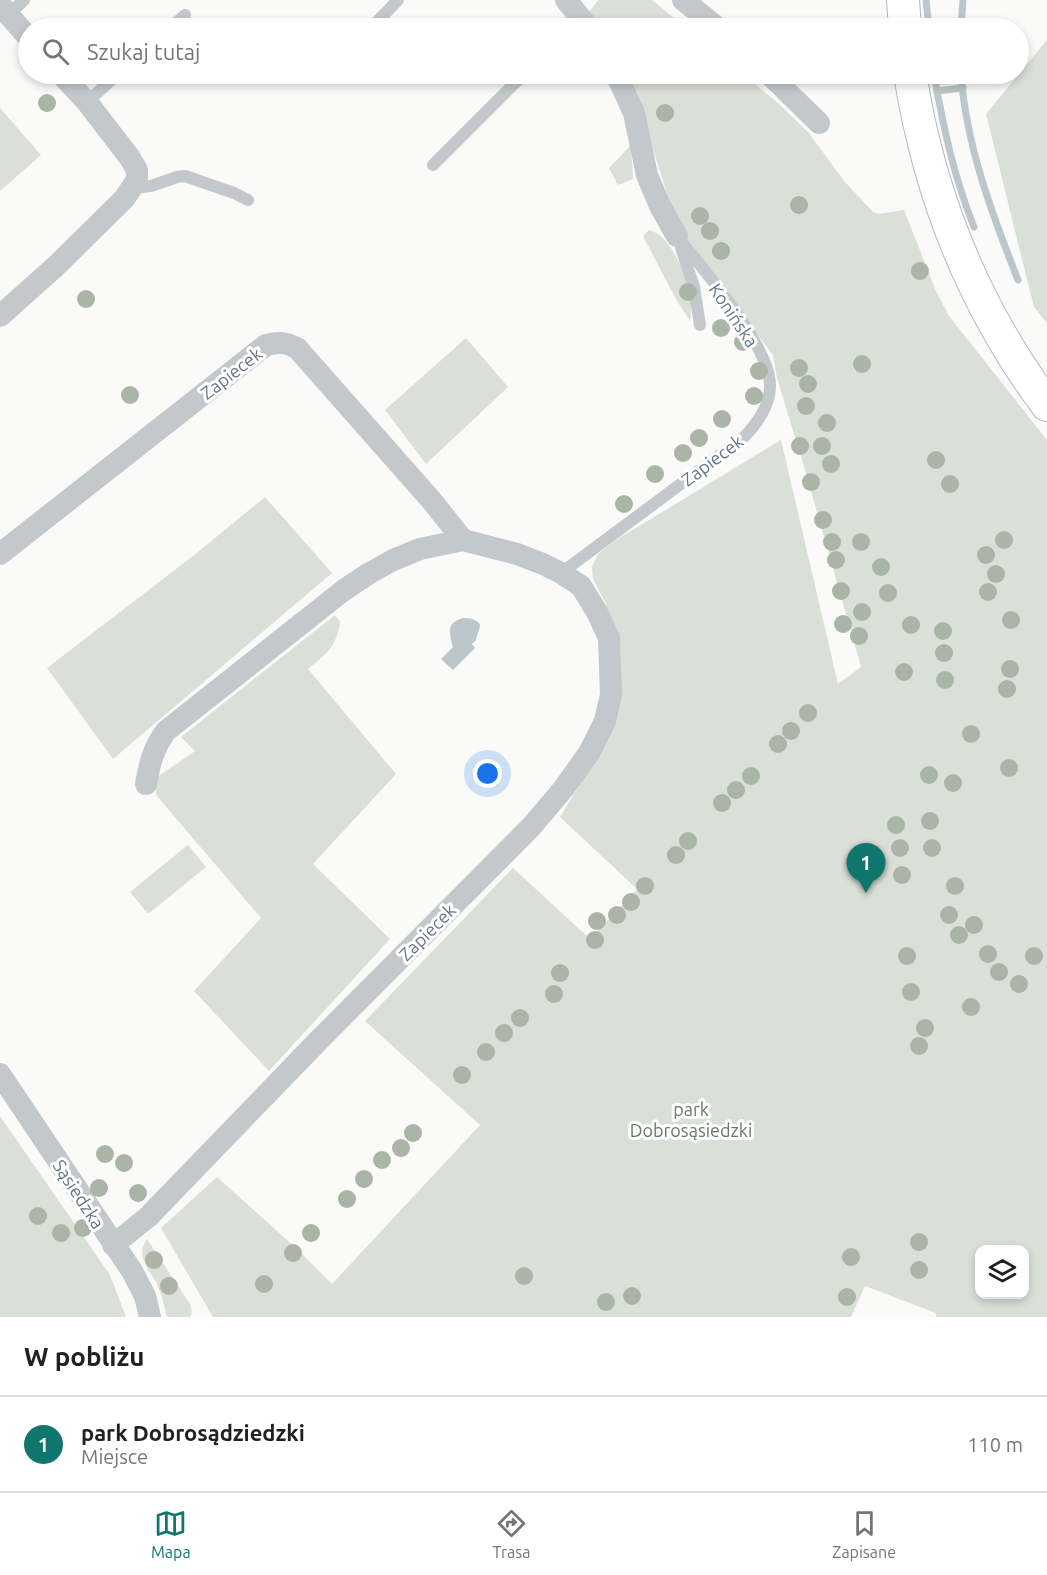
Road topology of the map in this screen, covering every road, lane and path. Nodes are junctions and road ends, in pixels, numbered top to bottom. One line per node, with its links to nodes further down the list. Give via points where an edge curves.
1 (398, 0): 6 (lane)
2 (683, 0): 7 (street)
3 (903, 0): 8 (main road)
4 (185, 15): 5 (lane)
5 (182, 18)
6 (380, 18)
7 (706, 18)
8 (904, 18)
9 (70, 84): 15 (street)
10 (107, 84): 15 (lane)
11 (514, 84): 17 (lane)
12 (621, 84): 20 (street, Konińska, via 634,113 647,175)
13 (779, 84): 16 (street)
14 (912, 84): 24 (main road, via 930,168 960,255 987,312)
15 (87, 102): 18 (street, via 130,158 137,180)
16 (819, 123)
17 (433, 165)
18 (133, 188): 19 (lane, via 185,176); 21 (street)
19 (248, 200)
20 (677, 236): 22 (lane, Konińska, via 694,287); 23 (lane, Konińska, via 734,308 754,342 768,368)
21 (0, 316)
22 (700, 325)
23 (767, 403): 27 (lane, Zapiecek, via 744,437)
24 (1047, 405)
25 (463, 540): 26 (street, Zapiecek, via 297,348 277,342 266,345); 27 (street, Zapiecek, via 517,554); 28 (street, Zapiecek, via 420,549 393,560 344,590 166,731 155,746)
26 (0, 554)
27 (561, 573): 30 (street, Zapiecek, via 581,586 609,638 611,695 605,721 589,753 531,827 148,1217)
28 (146, 784)
29 (0, 1074): 30 (street, Sąsiedzka)
30 (113, 1245): 31 (street, Sąsiedzka, via 145,1296)
31 (150, 1317)

